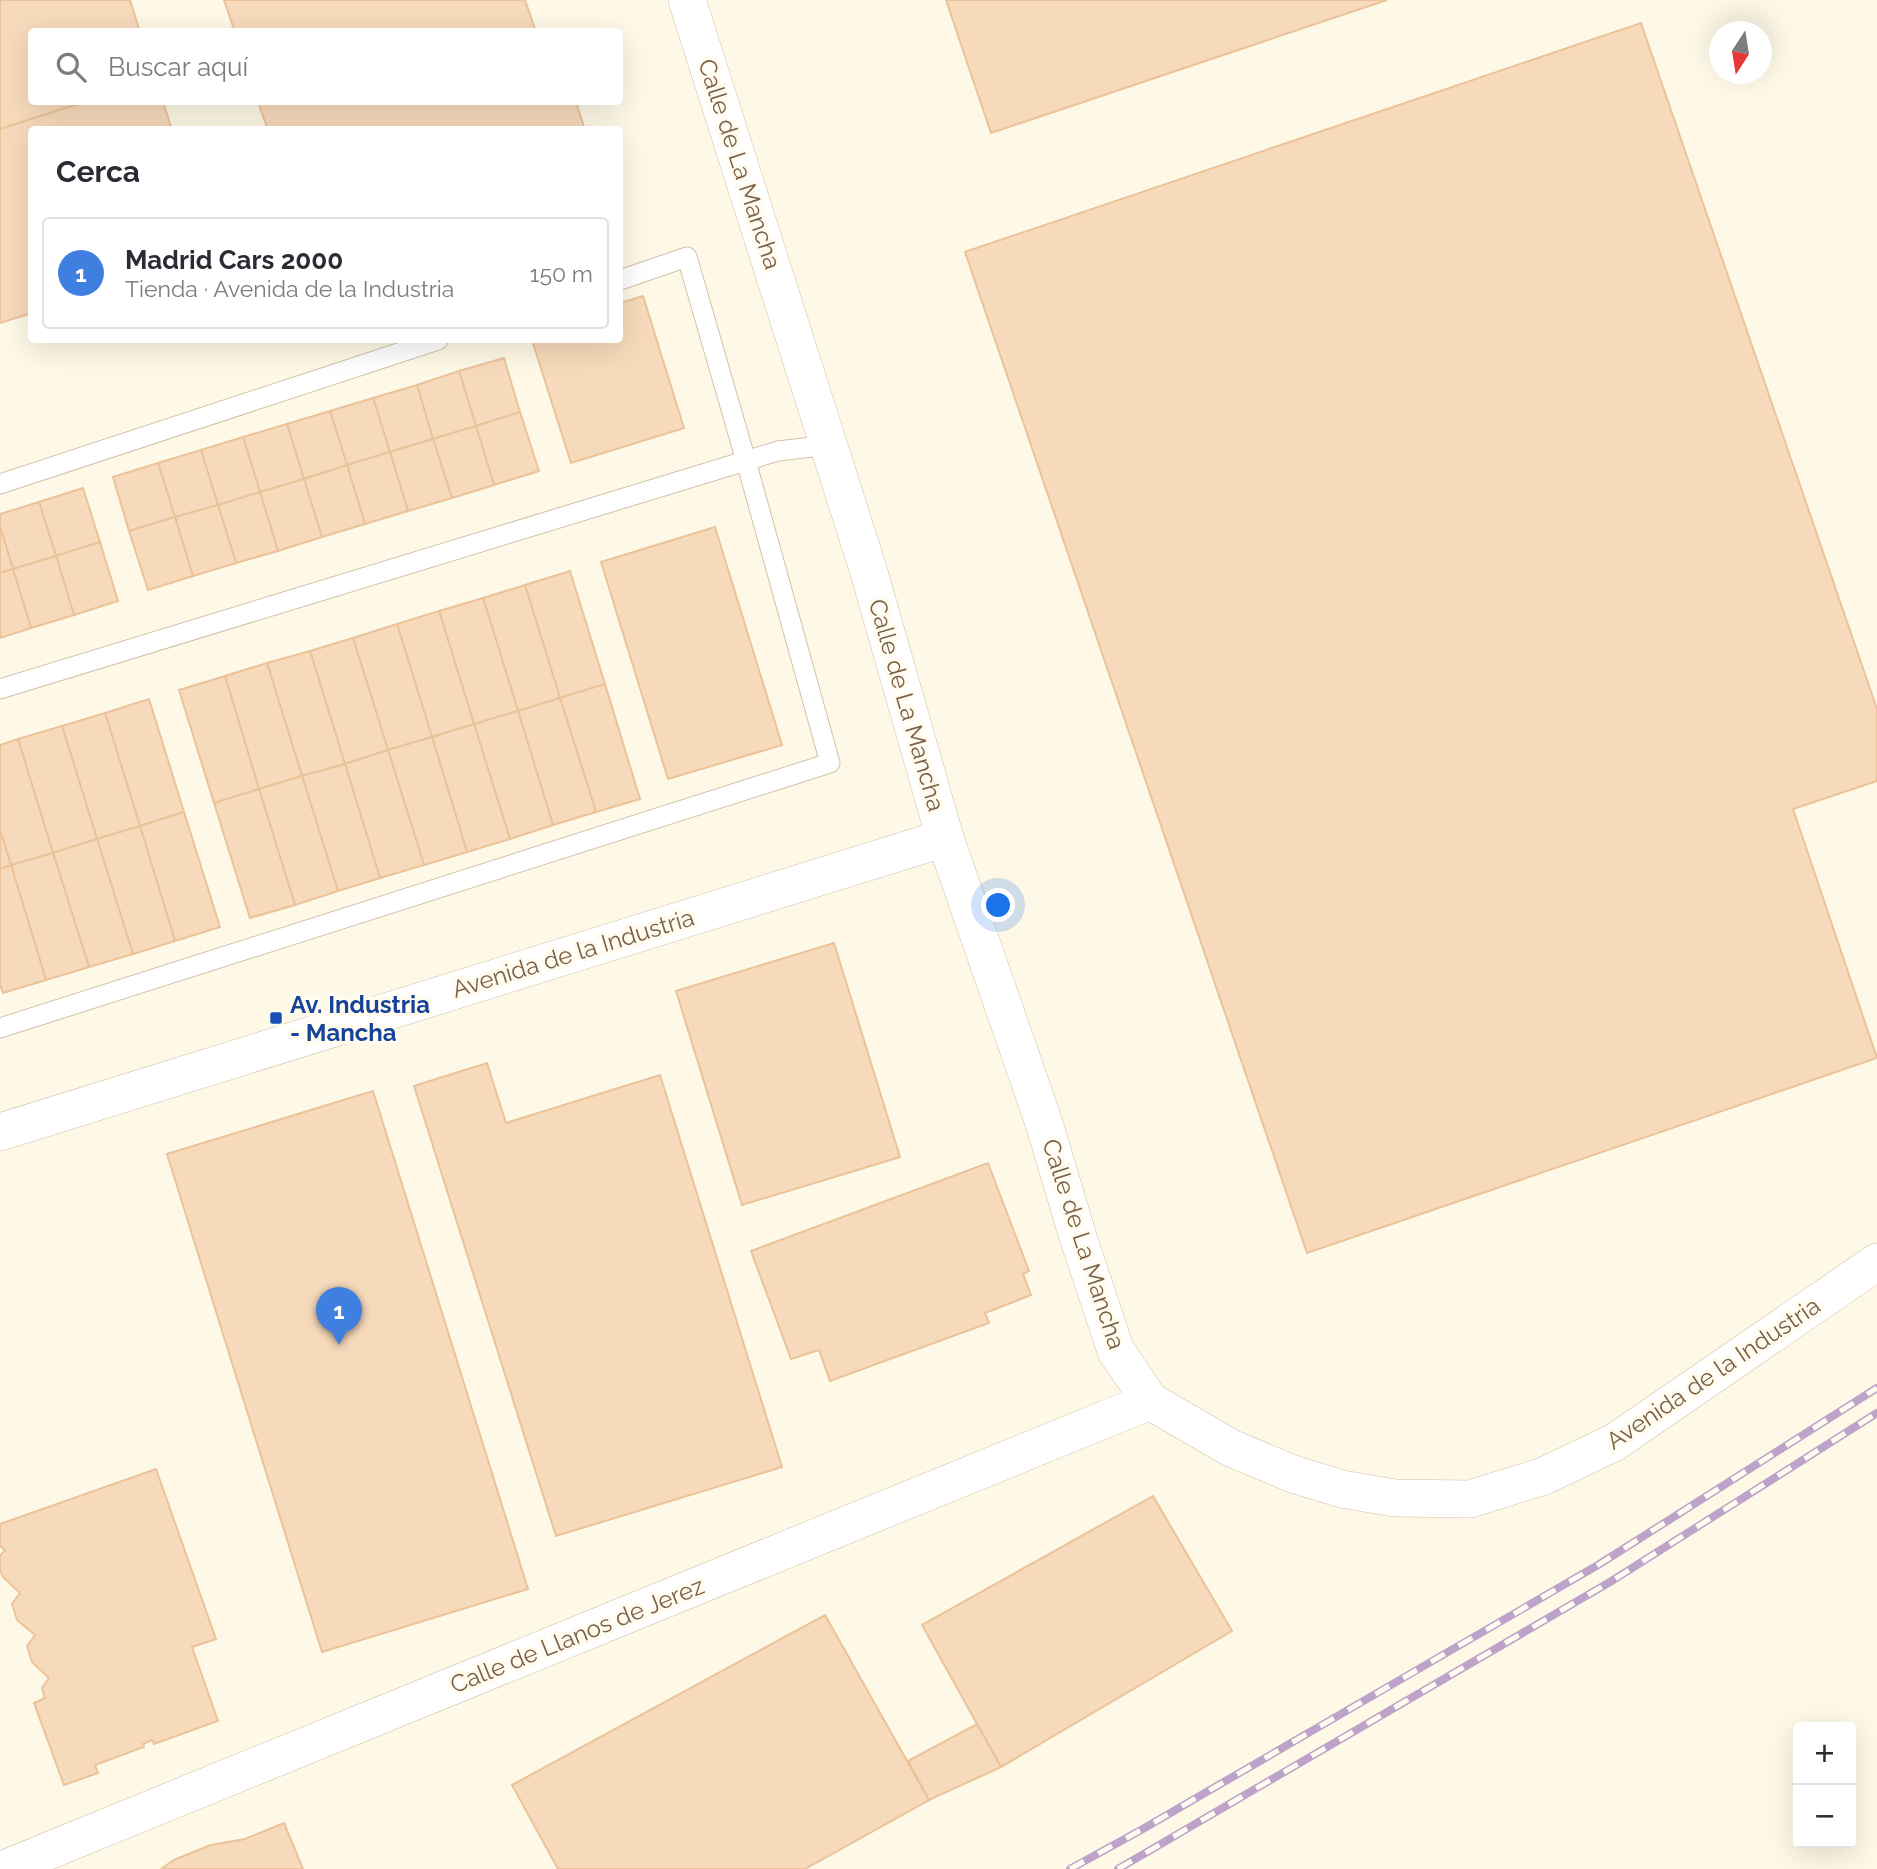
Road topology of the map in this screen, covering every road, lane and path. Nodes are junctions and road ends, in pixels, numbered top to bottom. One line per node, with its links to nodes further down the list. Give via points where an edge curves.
1 (687, 0): 4 (street, Calle de La Mancha)
2 (623, 279): 5 (lane, via 687,257)
3 (429, 343): 6 (lane)
4 (829, 445): 5 (lane, via 778,451); 8 (street, Calle de La Mancha)
5 (746, 461): 7 (lane); 9 (lane, via 830,763)
6 (0, 484)
7 (0, 689)
8 (945, 838): 10 (street, Avenida de la Industria); 12 (street, Calle de La Mancha, via 1044,1123 1116,1350)
9 (0, 1028)
10 (0, 1132)
11 (1877, 1262): 12 (street, Avenida de la Industria, via 1615,1442 1544,1476 1470,1499 1394,1498 1293,1474 1231,1448)
12 (1150, 1401): 13 (street, Calle de Llanos de Jerez)
13 (4, 1869)

